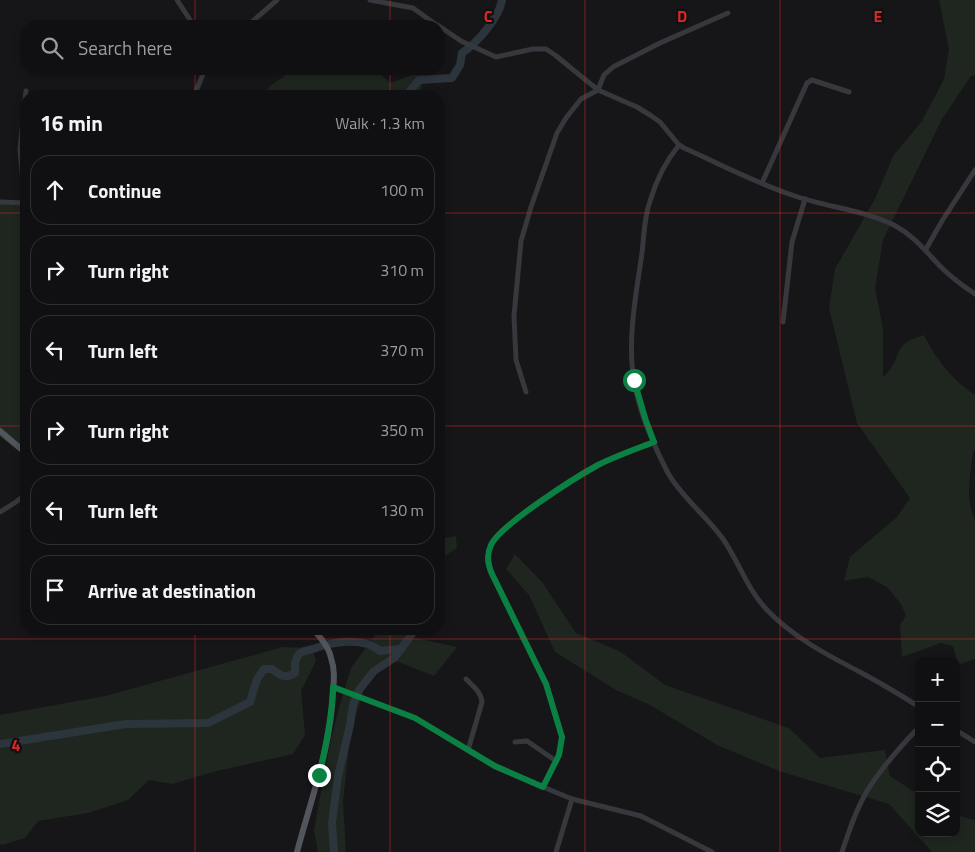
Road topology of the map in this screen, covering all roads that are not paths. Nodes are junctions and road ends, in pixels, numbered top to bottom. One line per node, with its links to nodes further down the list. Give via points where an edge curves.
1 (177, 0): 5 (street)
2 (277, 0): 6 (street)
3 (370, 0): 7 (street, via 413,8)
4 (728, 13): 11 (street, via 624,60 604,75)
5 (190, 20)
6 (254, 20)
7 (430, 20)
8 (445, 30): 11 (street, via 493,56 546,49)
9 (203, 75): 10 (street)
10 (196, 90)
11 (598, 90): 13 (street, via 650,115); 22 (street, via 581,99 557,133 521,241 514,330 516,360)
12 (849, 92): 15 (street, via 812,80 807,83)
13 (679, 144): 15 (street); 24 (street, via 668,159 648,208 633,329 634,380)
14 (975, 170): 19 (street)
15 (762, 183): 16 (street)
16 (805, 199): 19 (street, via 879,218); 21 (street, via 792,242)
17 (0, 202): 18 (street)
18 (20, 203)
19 (926, 249): 20 (street, via 956,281)
20 (975, 294)
21 (783, 322)
22 (526, 392)
23 (0, 431): 25 (main road)
24 (654, 442): 31 (street, via 675,484 734,555 756,597 767,610 814,647); 37 (street, via 582,475 511,524 491,545 488,556 492,574 546,684 557,718 562,737)
25 (20, 448)
26 (20, 499): 27 (street)
27 (0, 512)
28 (317, 635): 30 (main road, via 328,649)
29 (466, 679): 36 (street, via 478,690 482,702)
30 (333, 687): 36 (street, via 415,718); 40 (main road, via 328,737)
31 (915, 704)
32 (915, 732): 43 (street, via 868,790)
33 (960, 733): 35 (street)
34 (514, 742): 37 (street, via 526,741)
35 (975, 742)
36 (468, 750): 38 (street)
37 (556, 760): 38 (street)
38 (543, 787): 39 (street)
39 (572, 799): 41 (street); 42 (street, via 641,816)
40 (297, 852)
41 (556, 852)
42 (712, 852)
43 (842, 852)

